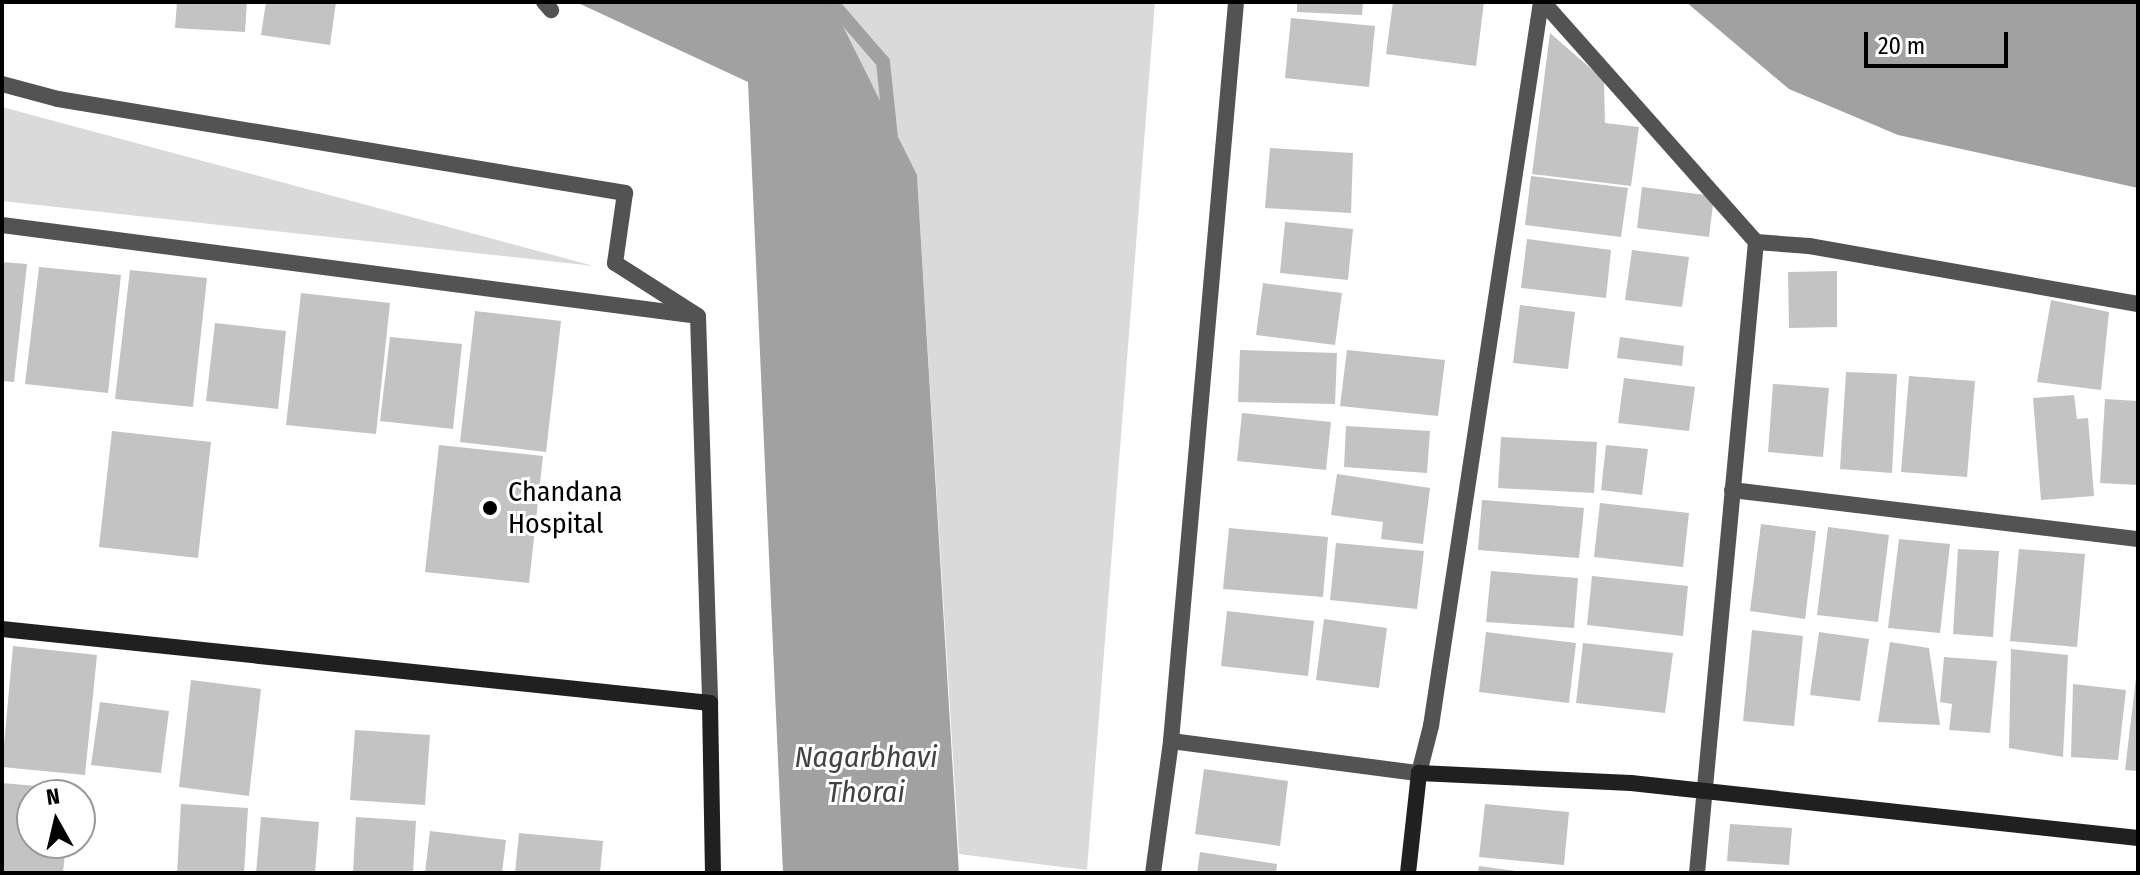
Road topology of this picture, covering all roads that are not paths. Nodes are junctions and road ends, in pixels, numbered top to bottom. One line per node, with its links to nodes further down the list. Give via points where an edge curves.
1 (1236, 2): 12 (street)
2 (1542, 2): 5 (street); 13 (street, via 1431,726)
3 (2, 84): 7 (street, via 58,99 625,193 615,263)
4 (2, 225): 7 (street)
5 (1756, 242): 6 (street, via 1809,246); 8 (street)
6 (2138, 304)
7 (698, 316): 11 (street)
8 (1732, 490): 9 (street); 14 (street)
9 (2138, 539)
10 (2, 629): 11 (street)
11 (710, 703): 16 (street)
12 (1171, 741): 13 (street); 17 (street)
13 (1419, 773): 14 (street); 18 (street)
14 (1705, 791): 15 (street); 19 (street)
15 (2138, 838)
16 (713, 873)
17 (1153, 873)
18 (1408, 873)
19 (1697, 873)

